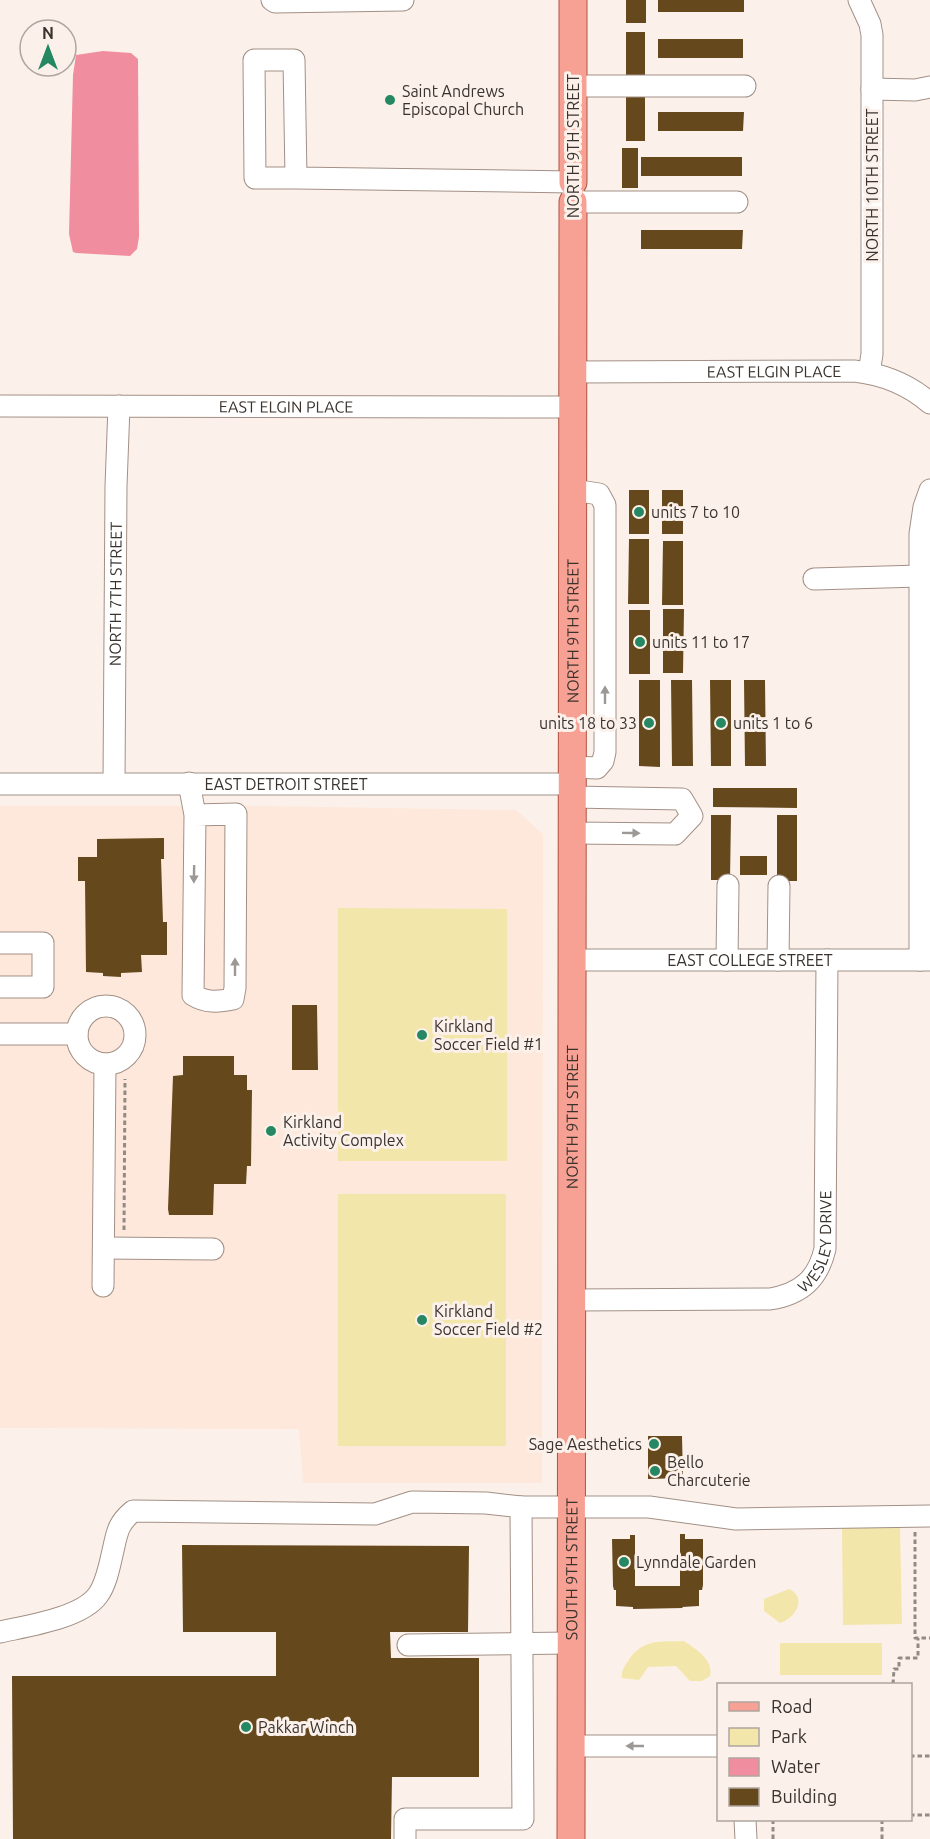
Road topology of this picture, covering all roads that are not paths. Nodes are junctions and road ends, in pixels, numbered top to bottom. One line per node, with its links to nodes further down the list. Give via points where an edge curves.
1 (272, 0): 2 (street)
2 (403, 0)
3 (573, 0): 5 (main road, NORTH 9TH STREET)
4 (858, 0): 8 (street, NORTH 10TH STREET, via 872,35)
5 (573, 86): 6 (street); 10 (main road, NORTH 9TH STREET)
6 (745, 86)
7 (930, 87): 8 (street)
8 (872, 89): 13 (street, NORTH 10TH STREET)
9 (296, 178): 9 (street, via 294,60 254,60 255,178); 10 (street)
10 (573, 192): 11 (street); 12 (main road, NORTH 9TH STREET)
11 (737, 202)
12 (573, 372): 13 (street, EAST ELGIN PLACE); 17 (main road, NORTH 9TH STREET)
13 (869, 373): 14 (street, EAST ELGIN PLACE, via 911,389)
14 (930, 403)
15 (0, 406): 16 (street, EAST ELGIN PLACE)
16 (119, 406): 17 (street, EAST ELGIN PLACE); 21 (street, NORTH 7TH STREET)
17 (573, 407): 23 (main road, NORTH 9TH STREET)
18 (930, 490): 19 (street, via 921,519)
19 (920, 576): 20 (street); 34 (street)
20 (814, 579)
21 (114, 783): 22 (street, EAST DETROIT STREET); 24 (street, EAST DETROIT STREET)
22 (189, 783): 23 (street, EAST DETROIT STREET); 25 (street)
23 (572, 783): 26 (main road, NORTH 9TH STREET); 26 (street, EAST DETROIT STREET, one-way to 23, via 675,834 692,816 682,799)
24 (0, 784)
25 (195, 815): 25 (street, one-way to 25, via 193,995 203,1001 233,999 236,814)
26 (572, 832): 30 (main road, NORTH 9TH STREET)
27 (728, 885): 31 (street)
28 (779, 886): 32 (street)
29 (0, 943): 35 (street, via 43,943 43,987)
30 (572, 960): 31 (street, EAST COLLEGE STREET); 42 (main road, NORTH 9TH STREET)
31 (727, 960): 32 (street, EAST COLLEGE STREET)
32 (778, 960): 33 (street, EAST COLLEGE STREET)
33 (827, 960): 34 (street, EAST COLLEGE STREET); 42 (street, WESLEY DRIVE, via 825,1249 818,1272 803,1287 780,1298)
34 (925, 960)
35 (0, 987)
36 (0, 1034): 37 (street)
37 (77, 1034): 38 (street, via 87,1058); 38 (street, via 84,1016 92,1010 112,1007 129,1017 135,1036 133,1045 122,1060)
38 (105, 1064): 39 (street)
39 (113, 1248): 40 (street); 41 (street)
40 (213, 1249)
41 (103, 1286)
42 (571, 1300): 44 (main road, SOUTH 9TH STREET)
43 (521, 1507): 44 (street); 46 (street, via 412,1502 375,1514 133,1511 118,1528 98,1595 86,1606 68,1615); 47 (street)
44 (572, 1507): 45 (street, via 650,1507 736,1519); 48 (main road, SOUTH 9TH STREET)
45 (923, 1521)
46 (0, 1632)
47 (522, 1643): 48 (street); 49 (street); 53 (street, via 523,1818 405,1819)
48 (571, 1643): 50 (main road, SOUTH 9TH STREET)
49 (408, 1645)
50 (572, 1746): 51 (street, one-way to 50); 54 (main road, SOUTH 9TH STREET)
51 (717, 1746)
52 (745, 1821): 55 (street)
53 (405, 1839)
54 (571, 1839)
55 (746, 1839)

